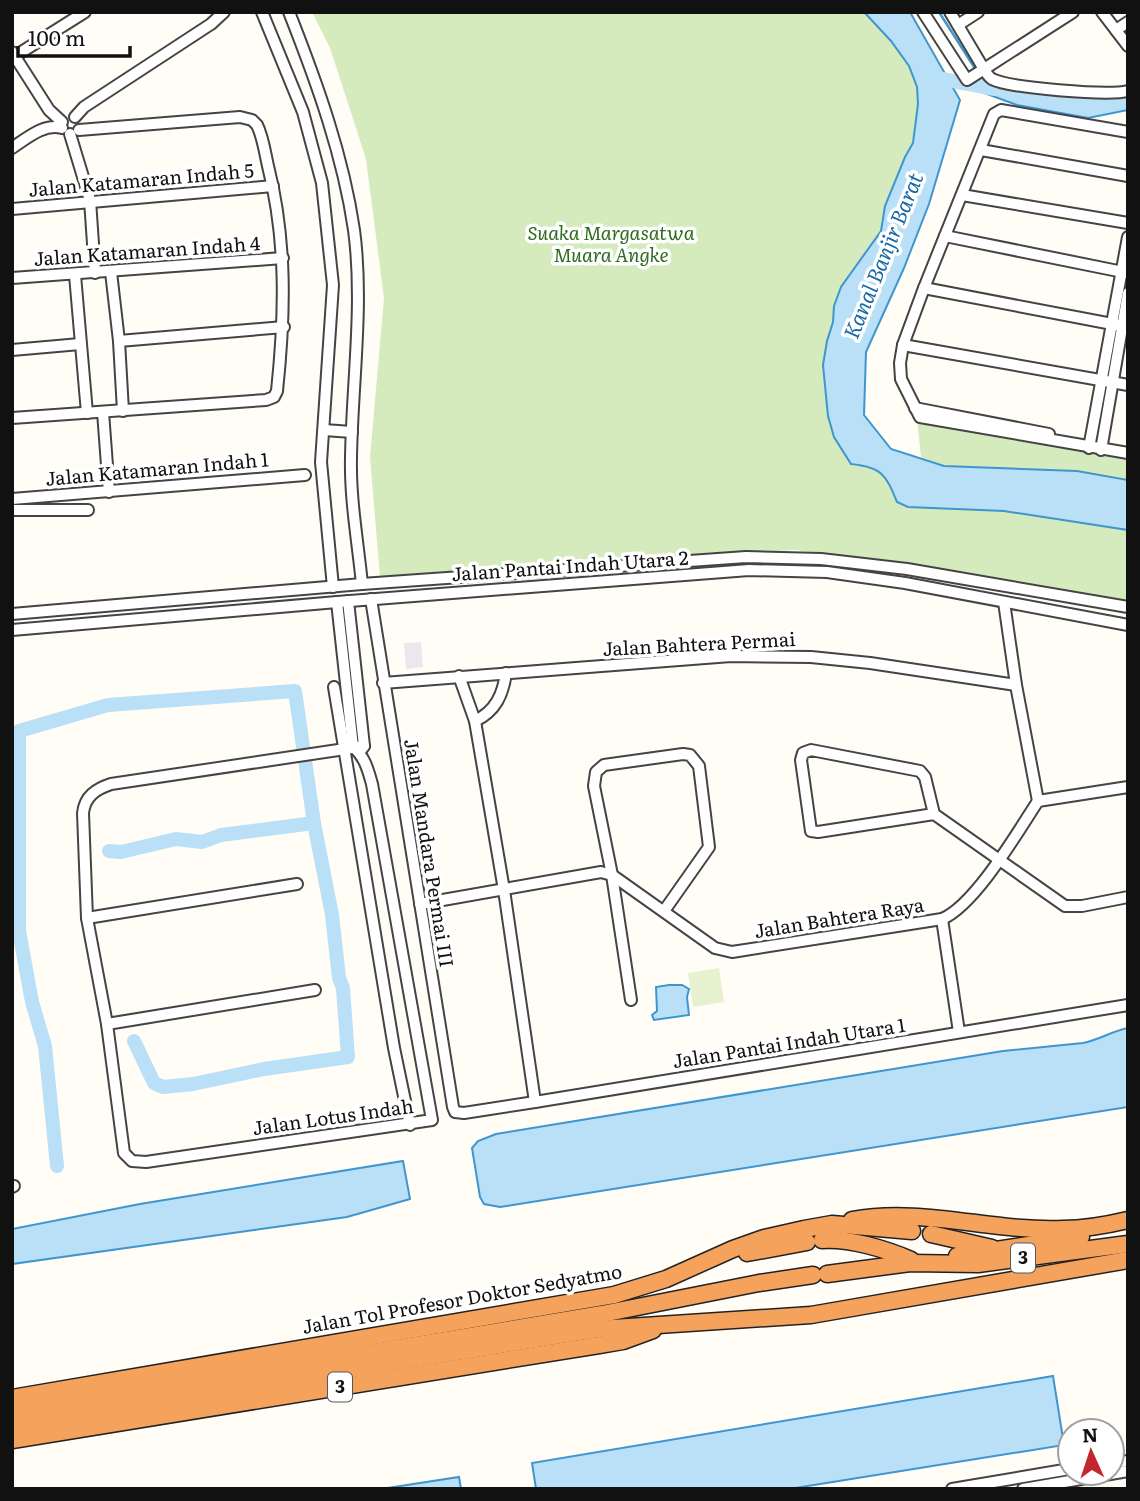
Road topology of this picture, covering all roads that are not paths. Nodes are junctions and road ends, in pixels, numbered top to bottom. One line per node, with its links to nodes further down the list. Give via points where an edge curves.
1 (85, 12): 16 (street)
2 (224, 12): 12 (street)
3 (236, 12): 12 (street)
4 (262, 12): 51 (street, via 303,112 322,183 333,285)
5 (289, 12): 52 (street, via 327,116 354,231 357,286)
6 (923, 12): 17 (street, via 965,79)
7 (950, 12): 13 (street)
8 (978, 12): 13 (street)
9 (1102, 12): 14 (street)
10 (1068, 13): 17 (street)
11 (1128, 22): 14 (street)
12 (211, 24): 19 (street, via 75,117 70,116)
13 (958, 25): 17 (street)
14 (1116, 30): 15 (street)
15 (1128, 46)
16 (13, 55): 19 (street, via 49,110)
17 (982, 70): 18 (street, via 1007,83 1088,92)
18 (1128, 91)
19 (68, 129): 21 (street, via 46,127); 24 (street, via 248,118 260,130); 26 (street)
20 (1128, 132): 22 (street, via 1002,110 992,117)
21 (12, 148)
22 (981, 150): 23 (street); 25 (street)
23 (1128, 176)
24 (273, 186): 26 (street, Jalan Katamaran Indah 5); 31 (street)
25 (962, 195): 28 (street); 29 (street)
26 (90, 200): 27 (street, Jalan Katamaran Indah 5); 34 (street)
27 (12, 208)
28 (1128, 223)
29 (945, 236): 33 (street); 37 (street)
30 (1128, 237): 33 (street)
31 (284, 258): 32 (street, Jalan Katamaran Indah 4); 40 (street)
32 (111, 272): 34 (street, Jalan Katamaran Indah 4); 41 (street)
33 (1124, 272): 39 (street)
34 (95, 273): 35 (street, Jalan Katamaran Indah 4)
35 (75, 275): 36 (street, Jalan Katamaran Indah 4); 42 (street)
36 (12, 278)
37 (923, 288): 39 (street); 43 (street)
38 (1128, 293): 39 (street)
39 (1121, 325): 45 (street)
40 (284, 327): 41 (street); 47 (street, via 274,397)
41 (119, 341): 47 (street)
42 (80, 344): 44 (street); 49 (street)
43 (904, 345): 45 (street); 53 (street, via 901,379 915,408)
44 (12, 350)
45 (1108, 381): 46 (street); 53 (street); 54 (street)
46 (1128, 385)
47 (123, 411): 48 (street)
48 (103, 412): 49 (street); 57 (street)
49 (86, 413): 50 (street)
50 (12, 418)
51 (324, 430): 52 (street); 62 (street, via 322,490)
52 (352, 432): 61 (street)
53 (1089, 445): 54 (street)
54 (1102, 447): 55 (street)
55 (1128, 453)
56 (305, 475): 57 (street, Jalan Katamaran Indah 1)
57 (109, 492): 58 (street, Jalan Katamaran Indah 1)
58 (12, 499)
59 (12, 510): 60 (street, Jalan Katamaran Indah 1)
60 (89, 510)
61 (362, 584): 62 (street, Jalan Pantai Indah Utara 2); 67 (street, Jalan Pantai Indah Utara 2, via 746,557 821,559)
62 (333, 587): 63 (street, Jalan Pantai Indah Utara 2)
63 (301, 591): 65 (street, via 309,598 336,596); 68 (street, Jalan Pantai Indah Utara 2)
64 (370, 599): 65 (street, Jalan Pantai Indah Utara 2); 66 (street, Jalan Pantai Indah Utara 2, via 749,570 827,572); 73 (street, Jalan Mandara Permai III)
65 (342, 601): 70 (street, Jalan Pantai Indah Utara 2); 77 (street, Jalan Lotus Indah)
66 (1004, 602): 69 (street, Jalan Pantai Indah Utara 2); 74 (street)
67 (1128, 607)
68 (12, 614)
69 (1128, 625)
70 (12, 630)
71 (506, 673): 72 (street, Jalan Bahtera Permai); 74 (street, Jalan Bahtera Permai, via 779,656 870,663); 76 (street, via 495,706)
72 (459, 676): 73 (street, Jalan Bahtera Permai); 76 (street)
73 (383, 683): 86 (street, Jalan Mandara Permai III)
74 (1016, 685): 79 (street)
75 (334, 687): 77 (street)
76 (475, 720): 84 (street)
77 (355, 749): 88 (street, Jalan Lotus Indah, via 98,788 84,806); 97 (street, via 394,1048); 97 (street, Jalan Lotus Indah, via 367,765 372,784 432,1120)
78 (1128, 787): 79 (street)
79 (1038, 801): 81 (street, Jalan Bahtera Raya)
80 (934, 814): 80 (street, via 811,831 803,753 811,750 920,771); 81 (street)
81 (999, 859): 85 (street, via 1065,906); 89 (street, Jalan Bahtera Raya, via 962,906)
82 (612, 876): 84 (street, via 601,872); 87 (street, Jalan Bahtera Raya); 87 (street, via 594,786 596,772 604,765 690,755 699,765 709,847); 91 (street)
83 (297, 884): 88 (street)
84 (503, 890): 86 (street); 95 (street)
85 (1128, 897)
86 (420, 904): 96 (street, Jalan Mandara Permai III)
87 (664, 912): 89 (street, Jalan Bahtera Raya, via 715,948 732,952)
88 (87, 918): 93 (street, Jalan Lotus Indah)
89 (942, 919): 94 (street)
90 (315, 990): 93 (street)
91 (631, 1000)
92 (1128, 1005): 94 (street, Jalan Pantai Indah Utara 1)
93 (107, 1024): 97 (street, Jalan Lotus Indah, via 124,1153 132,1161)
94 (959, 1032): 95 (street, Jalan Pantai Indah Utara 1)
95 (534, 1102): 96 (street, Jalan Pantai Indah Utara 1)
96 (455, 1112)
97 (410, 1125)
98 (1128, 1220): 99 (highway, via 1063,1229 906,1215)
99 (832, 1223): 101 (highway, Jalan Tol Profesor Doktor Sedyatmo / 3); 107 (highway, Jalan Tol Profesor Doktor Sedyatmo / 3, via 764,1238)
100 (1128, 1230): 104 (highway, Jalan Tol Profesor Doktor Sedyatmo / 3)
101 (912, 1231)
102 (931, 1234): 104 (highway, Jalan Tol Profesor Doktor Sedyatmo / 3)
103 (1128, 1244): 106 (highway, Jalan Tol Profesor Doktor Sedyatmo / 3, via 978,1264)
104 (1001, 1250): 106 (highway, Jalan Tol Profesor Doktor Sedyatmo / 3)
105 (1128, 1260): 108 (highway, 3, via 811,1315)
106 (917, 1263): 107 (highway, via 830,1240); 110 (highway, Jalan Tol Profesor Doktor Sedyatmo / 3, via 759,1283 590,1316)
107 (700, 1264): 109 (highway, Jalan Tol Profesor Doktor Sedyatmo / 3, via 614,1295)
108 (665, 1325): 111 (highway, 3, via 598,1329); 112 (highway, 3, via 599,1345)
109 (12, 1398)
110 (12, 1412)
111 (12, 1425)
112 (12, 1440)
113 (1056, 1471): 115 (street)
114 (1128, 1471): 116 (street)
115 (952, 1489)
116 (1023, 1489)

